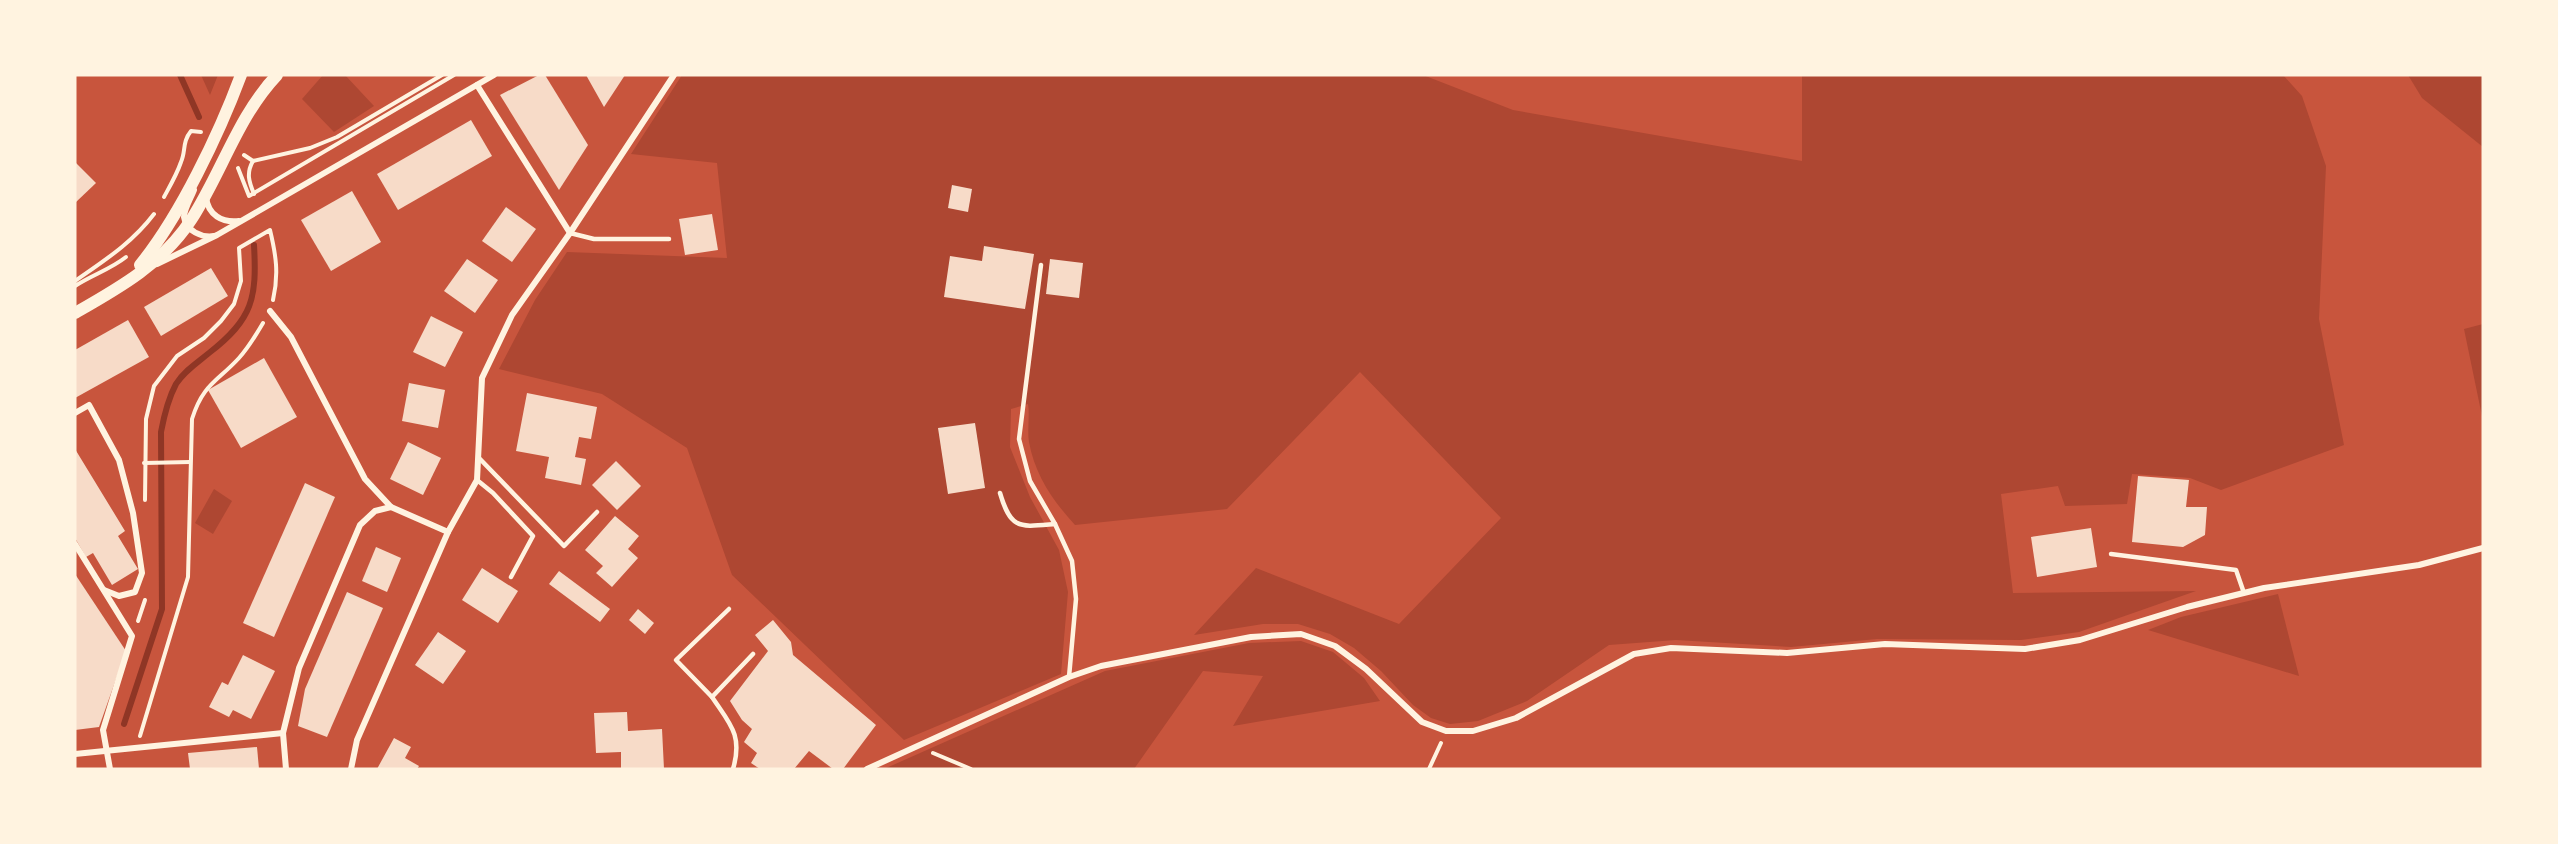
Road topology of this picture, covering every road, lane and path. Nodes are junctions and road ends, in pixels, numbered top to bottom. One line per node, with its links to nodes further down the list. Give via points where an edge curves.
1 (241, 75): 9 (main road)
2 (278, 75): 10 (main road, via 249,112)
3 (442, 75): 12 (path, via 337,137 310,148 253,161 248,170)
4 (454, 75): 12 (path)
5 (494, 75): 7 (street)
6 (674, 75): 16 (street)
7 (477, 85): 14 (street); 16 (street)
8 (234, 161): 12 (path, via 249,196)
9 (200, 165): 15 (street, via 198,181 185,211); 23 (main road, via 159,241 135,272)
10 (207, 190): 14 (street, via 207,203 214,215 227,222); 15 (main road)
11 (174, 192): 13 (path)
12 (254, 194)
13 (169, 202)
14 (246, 219): 17 (street)
15 (187, 225): 17 (street, via 200,236); 21 (main road)
16 (570, 234): 18 (lane, via 594,239); 27 (street, via 512,315 482,378)
17 (217, 236): 21 (street)
18 (669, 239)
19 (127, 256): 22 (path)
20 (1041, 265): 35 (lane, via 1019,439 1030,481)
21 (147, 269): 23 (main road)
22 (75, 286)
23 (113, 291): 25 (main road)
24 (270, 311): 28 (path, via 239,359 208,386 198,402 192,419); 29 (path, via 277,282 277,256 270,230 239,248 240,281 234,304 204,338 177,356 154,386 146,419); 32 (street, via 291,337 365,479)
25 (75, 313)
26 (75, 413): 41 (street, via 89,405 119,460 140,551 142,573 135,592 119,596)
27 (480, 459): 30 (street); 34 (lane, via 564,546)
28 (190, 462): 29 (path); 52 (path, via 188,577)
29 (144, 463): 33 (path)
30 (477, 480): 36 (street); 40 (lane, via 533,536)
31 (1000, 492): 35 (lane, via 1006,513 1015,523)
32 (391, 507): 36 (street); 50 (street, via 375,512 360,525 298,668)
33 (145, 510)
34 (597, 512)
35 (1055, 524): 47 (lane, via 1071,561 1076,599)
36 (448, 532): 57 (street, via 357,740)
37 (75, 544): 41 (street)
38 (2483, 548): 43 (street, via 2419,565)
39 (2111, 554): 43 (lane, via 2236,570)
40 (512, 577)
41 (104, 590): 45 (street)
42 (148, 593): 45 (path)
43 (2244, 593): 49 (street, via 2080,640 2025,649 1885,644 1787,653 1671,648 1634,654 1516,718 1473,731)
44 (729, 609): 48 (lane, via 676,660)
45 (132, 636): 53 (street, via 103,730)
46 (753, 654): 48 (lane)
47 (1069, 677): 49 (street, via 1101,666 1240,639 1301,634 1335,646 1366,669 1422,722); 51 (street)
48 (712, 697): 58 (lane, via 736,734)
49 (1446, 731): 61 (path)
50 (283, 733): 52 (street); 56 (street)
51 (916, 747): 59 (street); 60 (path)
52 (136, 749): 53 (street)
53 (108, 752): 54 (street); 55 (street)
54 (75, 754)
55 (110, 769)
56 (286, 769)
57 (351, 769)
58 (733, 769)
59 (867, 769)
60 (971, 769)
61 (1429, 769)

